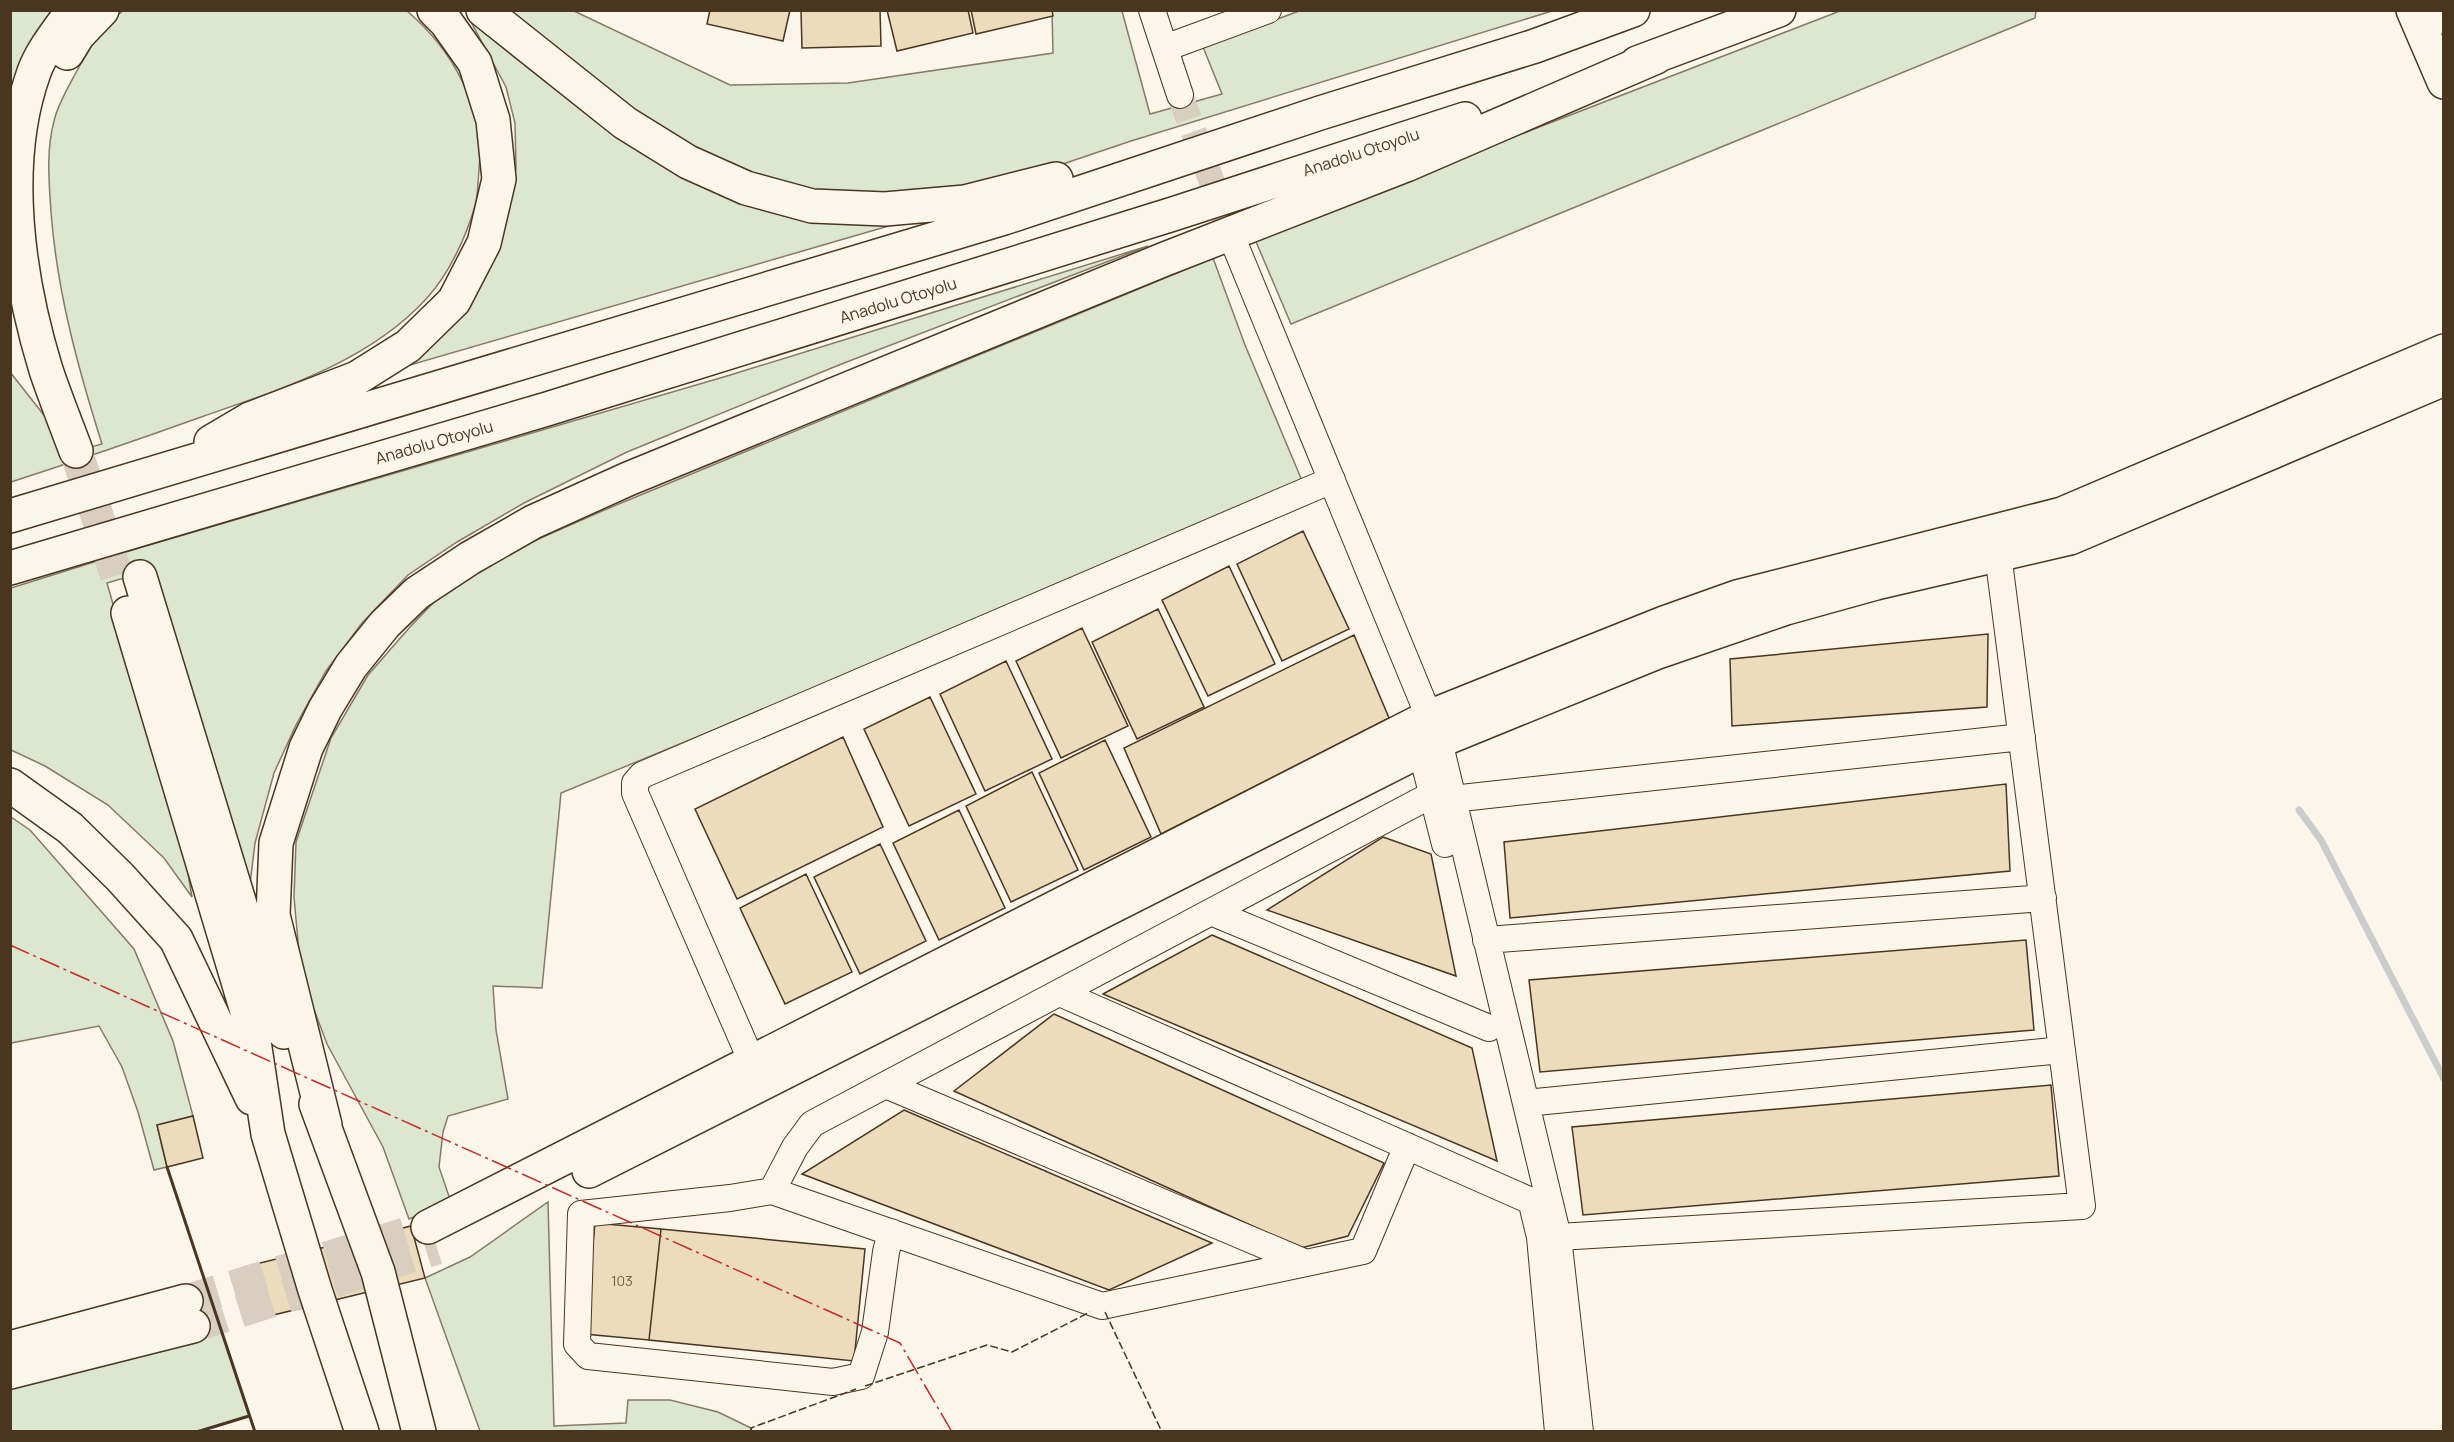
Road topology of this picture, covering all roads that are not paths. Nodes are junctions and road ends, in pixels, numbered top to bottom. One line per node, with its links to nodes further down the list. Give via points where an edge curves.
1 (73, 10): 2 (main road, via 35,70 17,143 16,177 21,250 46,369 86,449 50,297 38,211 36,159 39,127 60,63 78,35)
2 (102, 10)
3 (434, 10): 19 (main road, via 475,63 493,120 499,179 484,243 454,301 408,346 357,378 250,419)
4 (483, 10): 16 (main road, via 626,123 688,162 746,188 812,206 885,209 965,202)
5 (1152, 10): 12 (street)
6 (1268, 10): 12 (street)
7 (1633, 10): 16 (main road, via 1535,46)
8 (1779, 10): 13 (main road, Anadolu Otoyolu)
9 (2413, 10): 14 (main road)
10 (2441, 10): 11 (main road)
11 (2444, 17)
12 (1165, 48): 15 (street)
13 (1656, 57): 23 (main road, Anadolu Otoyolu, via 1162,218 570,402); 37 (main road, via 1406,165 1165,259 628,479 533,522 417,593 351,666 325,709 306,748 276,843 273,915)
14 (2444, 82)
15 (1180, 95)
16 (1320, 113): 19 (main road, via 1004,218)
17 (2444, 351): 24 (main road, via 2062,514 1737,597 1664,623)
18 (2444, 379): 22 (main road, via 2070,538)
19 (165, 468): 21 (main road)
20 (1324, 482): 20 (street, via 1235,244 1236,287); 24 (street); 34 (street, via 642,775 635,783 635,794)
21 (10, 516)
22 (1998, 554): 24 (main road, via 1775,612); 25 (street)
23 (10, 568)
24 (1426, 733): 27 (street); 34 (main road); 34 (main road, via 433,1238)
25 (2022, 737): 27 (street); 28 (street)
26 (10, 785): 38 (main road, via 70,828 176,939)
27 (1442, 796): 29 (street); 30 (street); 32 (street)
28 (2043, 898): 30 (street); 33 (street)
29 (1211, 912): 31 (street); 32 (street)
30 (1486, 940): 36 (street)
31 (1060, 993): 35 (street); 39 (street)
32 (1489, 1028): 41 (street)
33 (2062, 1050): 36 (street); 43 (street, via 2082,1206)
34 (752, 1062)
35 (886, 1085): 40 (street, via 812,1124); 44 (street)
36 (1526, 1103): 43 (street)
37 (325, 1125): 38 (main road, via 268,996 129,580 252,1028); 48 (main road, via 378,1272)
38 (268, 1134): 47 (main road)
39 (1407, 1146): 41 (street); 44 (street, via 1363,1251)
40 (772, 1191): 42 (street); 42 (street, via 582,1214 577,1344 588,1356 833,1382 861,1376 875,1332)
41 (1532, 1201): 49 (street, via 1540,1237)
42 (891, 1232): 44 (street, via 1102,1306)
43 (1558, 1237): 50 (street)
44 (1306, 1263)
45 (10, 1348): 46 (main road, via 190,1314)
46 (10, 1372)
47 (362, 1431)
48 (419, 1431)
49 (1558, 1431)
50 (1580, 1431)

